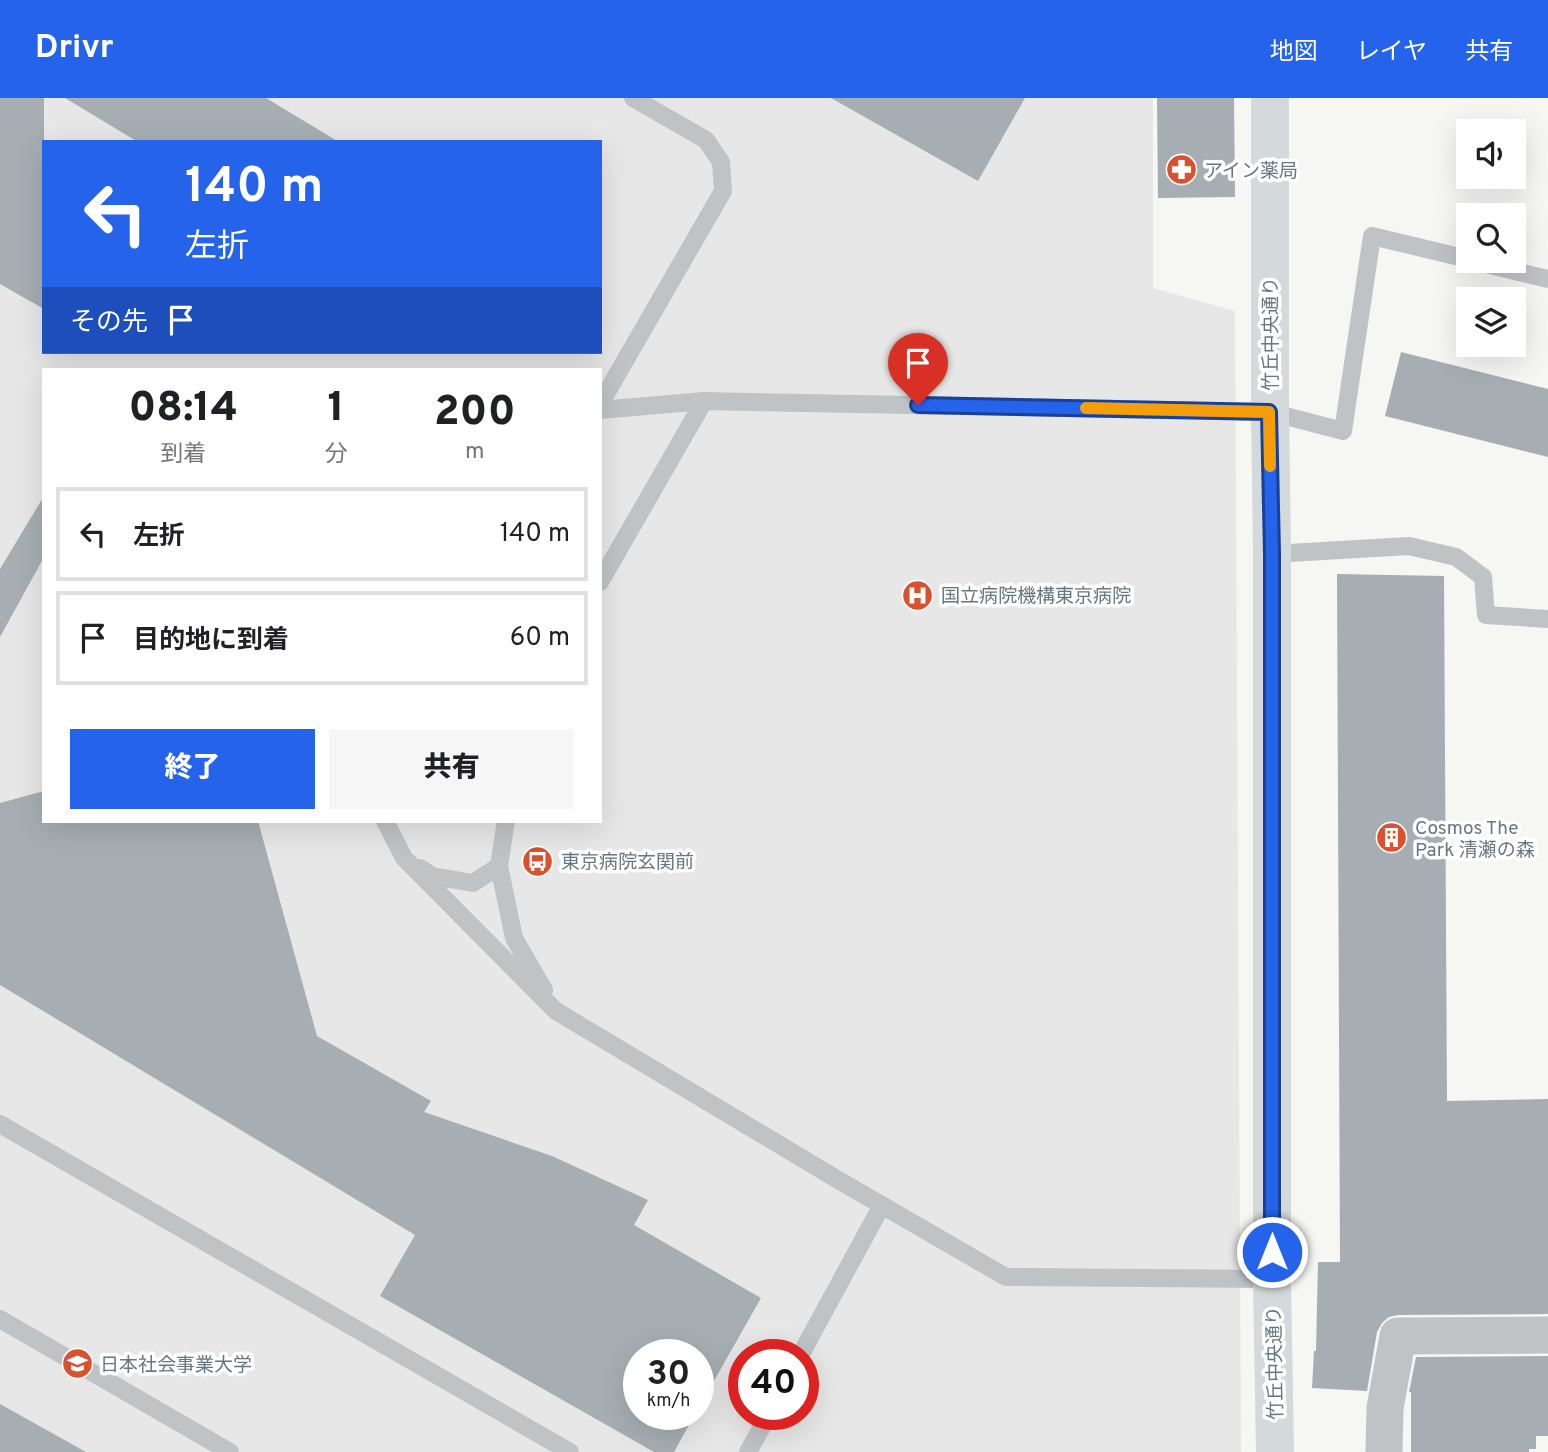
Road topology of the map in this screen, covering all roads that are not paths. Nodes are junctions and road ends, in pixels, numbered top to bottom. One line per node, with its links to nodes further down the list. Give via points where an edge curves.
1 (633, 98): 6 (lane, via 706,140 721,162 723,191)
2 (1270, 98): 9 (street, 竹丘中央通り)
3 (1456, 257): 9 (lane, via 1372,236 1343,431)
4 (1523, 273): 5 (lane)
5 (1548, 279)
6 (602, 401)
7 (704, 401): 8 (lane); 9 (lane); 11 (lane)
8 (602, 410)
9 (1269, 412): 10 (street, 竹丘中央通り)
10 (1272, 554): 12 (lane, via 1409,546 1456,557 1483,577 1486,615); 20 (street, 竹丘中央通り)
11 (602, 579)
12 (1548, 619)
13 (386, 823): 15 (lane)
14 (506, 823): 16 (lane)
15 (404, 858): 16 (lane, via 432,876 472,883); 17 (lane)
16 (499, 866): 17 (lane, via 514,938)
17 (556, 1011): 19 (lane)
18 (0, 1124): 26 (lane)
19 (882, 1205): 20 (lane, via 1006,1277); 23 (lane)
20 (1272, 1279): 28 (street, 竹丘中央通り)
21 (0, 1319): 25 (lane)
22 (1548, 1335): 29 (street, via 1398,1336 1385,1408)
23 (809, 1339)
24 (760, 1430): 27 (lane)
25 (230, 1452)
26 (570, 1452)
27 (748, 1452)
28 (1275, 1452)
29 (1384, 1452)

